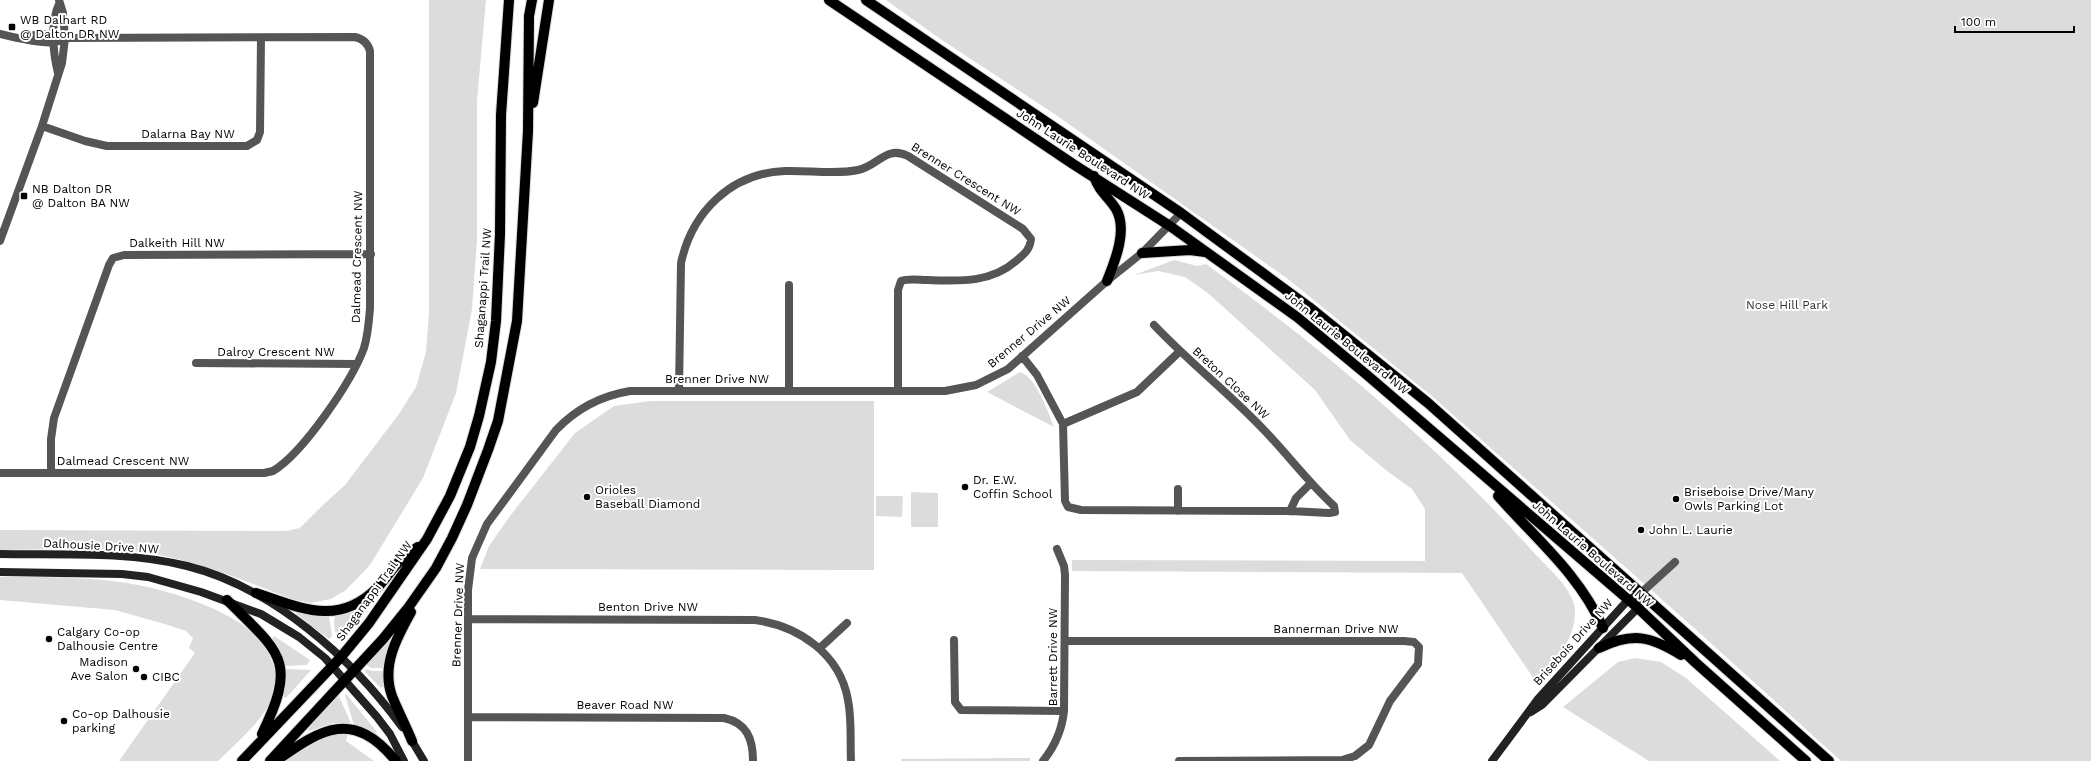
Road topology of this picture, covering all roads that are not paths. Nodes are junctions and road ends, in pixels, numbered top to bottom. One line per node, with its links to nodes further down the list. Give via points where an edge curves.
1 (509, 0): 42 (main road, Shaganappi Trail NW, via 501,115 496,321 491,362 470,447 450,496)
2 (532, 0): 15 (main road, via 529,23)
3 (549, 0): 15 (main road)
4 (829, 0): 16 (main road, John Laurie Boulevard NW)
5 (866, 0): 17 (main road, John Laurie Boulevard NW)
6 (59, 2): 8 (street, via 55,14); 10 (street, via 63,13)
7 (0, 34): 9 (street)
8 (54, 34): 9 (street, via 38,34); 10 (street); 12 (street)
9 (23, 38): 12 (street)
10 (65, 38): 11 (street, Dalmead Crescent NW); 12 (street); 13 (street)
11 (261, 38): 14 (street, Dalarna Bay NW, via 260,132 256,140 247,146 108,146); 23 (street, Dalmead Crescent NW, via 355,37 367,44 370,51)
12 (54, 43): 13 (street)
13 (58, 73): 14 (street)
14 (42, 126): 18 (street)
15 (528, 131): 47 (main road, via 517,322 499,414 467,505 452,538)
16 (1094, 176): 19 (main road, John Laurie Boulevard NW); 24 (main road, via 1098,188 1117,210 1120,225 1115,262)
17 (1181, 213): 19 (street, Brenner Drive NW); 49 (main road, John Laurie Boulevard NW, via 1310,307 1381,364)
18 (4, 219): 20 (street)
19 (1170, 226): 21 (main road, John Laurie Boulevard NW); 22 (street, Brenner Drive NW)
20 (0, 241)
21 (1207, 252): 22 (main road, via 1190,250); 35 (main road, John Laurie Boulevard NW, via 1297,317 1368,374)
22 (1142, 253): 24 (street, Brenner Drive NW)
23 (370, 254): 30 (street, Dalmead Crescent NW, via 368,334); 37 (street, Dalkeith Hill NW, via 124,255 113,258 54,418)
24 (1107, 280): 28 (street, Brenner Drive NW)
25 (789, 285): 32 (street)
26 (1154, 325): 27 (street)
27 (1179, 352): 34 (street, Breton Close NW, via 1137,392); 38 (street, Breton Close NW, via 1264,430)
28 (1022, 356): 33 (street, Brenner Drive NW, via 991,379 964,389); 34 (street, Breton Close NW, via 1037,375)
29 (196, 363): 30 (street, Dalroy Crescent NW)
30 (356, 364): 37 (street, Dalmead Crescent NW, via 310,435 277,468 268,472)
31 (679, 390): 32 (street, Brenner Drive NW); 33 (street, Brenner Crescent NW, via 681,263 687,242 701,214 732,186 758,175 784,171 859,170 897,152 908,156 1023,229 1031,239 1028,251 1003,271 989,277 966,281 901,281 898,290); 53 (street, Brenner Drive NW, via 630,391 608,396 577,411 556,430 479,538 469,573)
32 (789, 391): 33 (street, Brenner Drive NW)
33 (898, 391)
34 (1064, 424): 40 (street, Breton Close NW, via 1065,501 1068,507 1081,510)
35 (1474, 468): 51 (main road, John Laurie Boulevard NW); 55 (main road, via 1575,579)
36 (0, 473): 37 (street, Dalmead Crescent NW)
37 (51, 473)
38 (1311, 483): 41 (street, via 1296,498); 41 (street, Breton Close NW, via 1334,506 1335,512 1329,514)
39 (1178, 489): 40 (street)
40 (1178, 511): 41 (street, Breton Close NW)
41 (1290, 511)
42 (424, 542): 48 (main road, via 401,560 377,588 353,606 332,612 316,611); 60 (main road, Shaganappi Trail NW, via 369,623)
43 (1057, 550): 57 (street, Barrett Drive NW, via 1065,575)
44 (0, 554): 48 (street, Dalhousie Drive NW, via 108,556 151,560 187,566)
45 (1675, 562): 49 (street)
46 (0, 572): 50 (street, via 122,574 148,578)
47 (427, 581): 63 (main road, via 383,639); 68 (main road, via 394,644 389,669 391,694)
48 (256, 593): 60 (street, Dalhousie Drive NW)
49 (1641, 593): 51 (street, Brisebois Drive NW); 52 (street); 83 (main road, John Laurie Boulevard NW)
50 (227, 600): 62 (street, via 261,614 299,637); 69 (main road, via 271,645 281,667 280,693)
51 (1628, 600): 52 (main road, John Laurie Boulevard NW); 55 (street, Brisebois Drive NW)
52 (1638, 608): 59 (street, Brisebois Drive NW); 61 (main road, John Laurie Boulevard NW)
53 (469, 619): 58 (street, Benton Drive NW, via 755,620 793,630); 67 (street, Brenner Drive NW)
54 (847, 623): 58 (street)
55 (1603, 628): 66 (street, Brisebois Drive NW, via 1538,699)
56 (954, 640): 65 (street, via 955,702 961,710)
57 (1065, 641): 65 (street, Barrett Drive NW); 80 (street, Bannerman Drive NW, via 1404,641 1414,642 1419,647 1418,664 1390,701 1369,745 1355,756 1342,760)
58 (821, 647): 78 (street, Benton Drive NW, via 842,681 848,699)
59 (1599, 648): 61 (main road, via 1617,640 1634,637 1657,642); 66 (street, Brisebois Drive NW, via 1542,705)
60 (341, 657): 62 (main road, Shaganappi Trail NW); 63 (street, Dalhousie Drive NW)
61 (1696, 663): 82 (main road, John Laurie Boulevard NW)
62 (332, 666): 64 (street); 69 (main road, Shaganappi Trail NW)
63 (353, 670): 64 (main road); 68 (street, Dalhousie Drive NW, via 394,715)
64 (344, 679): 71 (main road); 74 (street, via 390,734)
65 (1064, 711): 79 (street, Barrett Drive NW, via 1055,744)
66 (1529, 713): 81 (street, Brisebois Drive NW)
67 (468, 717): 76 (street, Brenner Drive NW); 77 (street, Beaver Road NW, via 724,718 736,722 746,730 752,741)
68 (412, 741): 75 (street, Dalhousie Drive NW)
69 (258, 742): 70 (main road, Shaganappi Trail NW)
70 (242, 761)
71 (270, 761)
72 (276, 761): 73 (main road, via 312,736 334,729 361,732 388,750)
73 (396, 761)
74 (404, 761)
75 (424, 761)
76 (468, 761)
77 (753, 761)
78 (851, 761)
79 (1043, 761)
80 (1180, 761)
81 (1492, 761)
82 (1806, 761)
83 (1829, 761)

